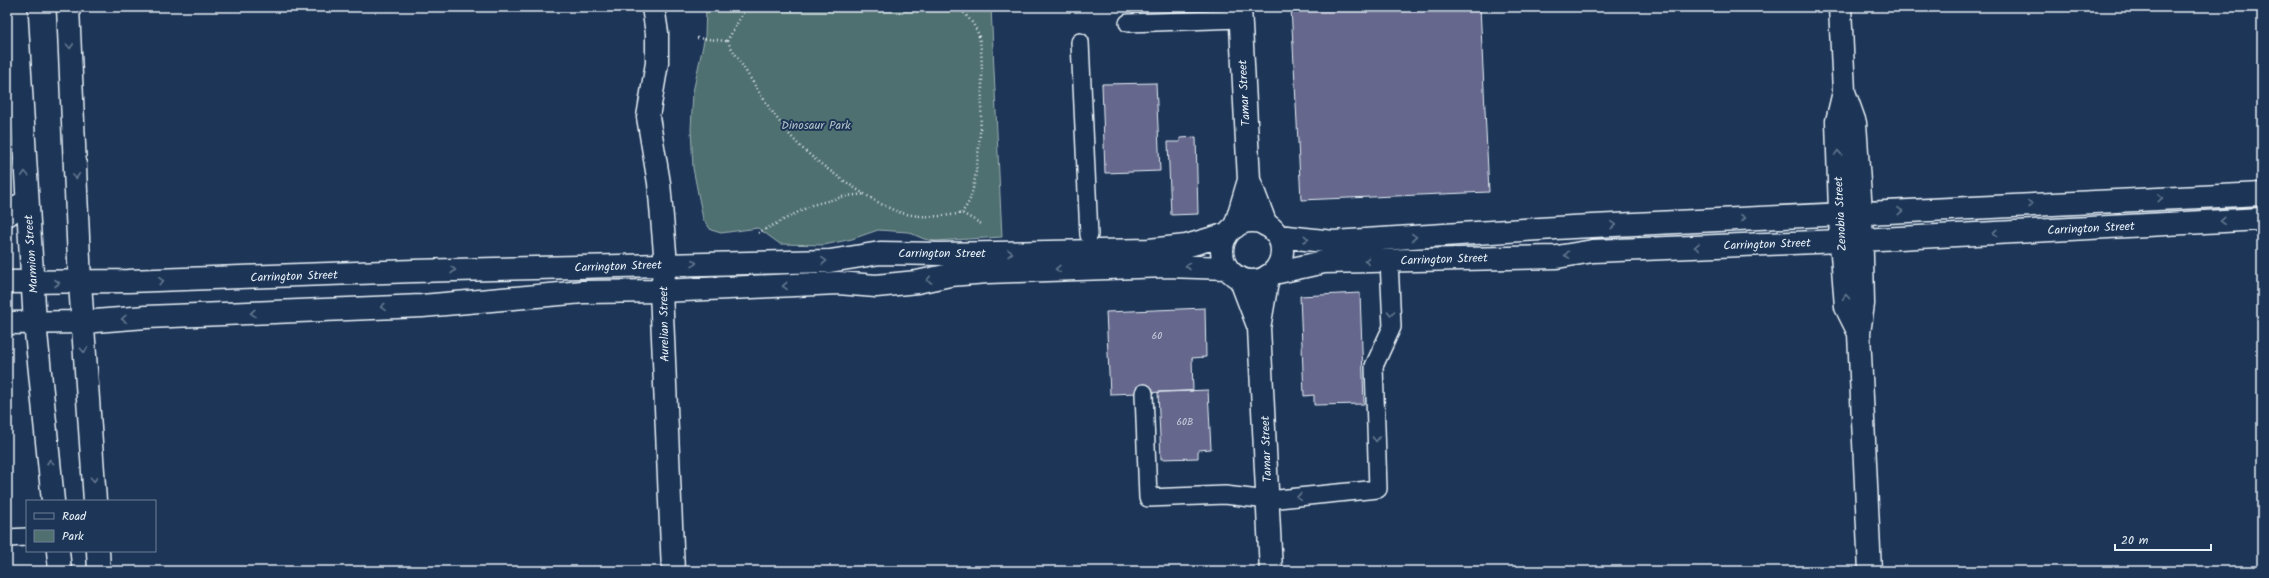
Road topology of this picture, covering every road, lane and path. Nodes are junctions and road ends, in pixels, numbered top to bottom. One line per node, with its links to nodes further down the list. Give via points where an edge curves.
1 (16, 7): 15 (main road, Marmion Street, one-way to 1)
2 (68, 7): 32 (main road, one-way to 32)
3 (653, 7): 27 (main road, Aurelian Street, via 657,33 656,63 648,118 659,184)
4 (751, 7): 10 (path, via 743,13)
5 (958, 7): 16 (path, via 969,17 979,37 982,77 977,158 970,198)
6 (1840, 7): 17 (main road, Zenobia Street, via 1844,92 1855,123)
7 (1241, 13): 8 (lane); 12 (main road, Tamar Street)
8 (1128, 23)
9 (697, 38): 10 (path)
10 (727, 41): 13 (path, via 777,118 797,142 816,160)
11 (1080, 42): 24 (lane)
12 (1249, 180): 21 (main road, Tamar Street); 22 (main road, Tamar Street)
13 (865, 194): 16 (path, via 901,213 939,217); 23 (path, via 812,205 761,233)
14 (2262, 194): 17 (main road, Carrington Street, one-way to 14)
15 (27, 200): 18 (main road); 31 (main road, Marmion Street)
16 (962, 213): 20 (path)
17 (1850, 213): 22 (main road, Carrington Street, one-way to 17, via 1333,242); 25 (main road, Zenobia Street)
18 (7, 215)
19 (2262, 219): 25 (main road, Carrington Street, one-way to 25)
20 (987, 228)
21 (1231, 230): 22 (main road, via 1241,223 1252,221); 27 (main road, Carrington Street, one-way to 21, via 830,261 880,253 911,252 941,254 1149,250 1186,246); 28 (main road, via 1222,247 1222,257)
22 (1272, 230): 29 (main road, via 1282,253 1280,264)
23 (753, 234)
24 (1089, 235)
25 (1851, 240): 26 (main road, Carrington Street, one-way to 26, via 1593,251 1557,257); 50 (main road, Zenobia Street, via 1863,304 1859,333)
26 (1389, 260): 29 (main road, Carrington Street, one-way to 29, via 1324,262); 41 (lane, one-way to 41, via 1392,327 1374,366 1378,489)
27 (666, 264): 32 (main road, Carrington Street, one-way to 27); 33 (main road, Aurelian Street)
28 (1233, 273): 29 (main road, via 1254,282); 33 (main road, Carrington Street, one-way to 33, via 1167,266 950,275 917,282 876,286 838,283); 37 (main road, Tamar Street)
29 (1271, 275): 37 (main road, Tamar Street)
30 (7, 282): 31 (main road, Carrington Street)
31 (33, 283): 32 (main road, Carrington Street, one-way to 32); 36 (main road, Marmion Street)
32 (80, 283): 34 (main road)
33 (661, 291): 34 (main road, Carrington Street, one-way to 34, via 583,292 422,306); 48 (main road, Aurelian Street)
34 (82, 322): 36 (main road, Carrington Street); 40 (main road, one-way to 40)
35 (7, 323): 36 (main road, Carrington Street)
36 (35, 323): 39 (main road, Marmion Street, one-way to 36)
37 (1259, 328): 41 (main road, Tamar Street)
38 (1144, 393): 41 (lane, via 1148,498 1225,495)
39 (53, 500)
40 (95, 500)
41 (1268, 500): 49 (main road, Tamar Street)
42 (26, 537): 43 (lane)
43 (7, 538)
44 (58, 552): 46 (main road)
45 (98, 552): 47 (main road)
46 (60, 571)
47 (99, 571)
48 (673, 571)
49 (1271, 571)
50 (1870, 571)

